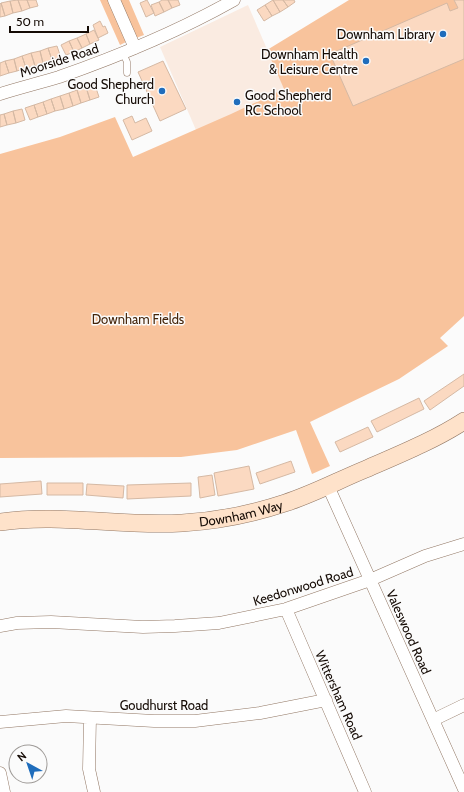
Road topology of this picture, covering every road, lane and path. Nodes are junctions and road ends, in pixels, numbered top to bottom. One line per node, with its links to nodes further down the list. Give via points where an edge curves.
1 (114, 0): 3 (street)
2 (234, 0): 3 (street, Moorside Road)
3 (135, 48): 4 (street, Moorside Road)
4 (123, 53): 5 (lane, via 127,62); 6 (street, Moorside Road, via 58,77)
5 (126, 73)
6 (0, 94)
7 (464, 421): 8 (street, Downham Way, via 403,453)
8 (328, 486): 9 (street, Downham Way, via 286,503 248,513 183,523 42,520); 11 (street, Valeswood Road)
9 (0, 522)
10 (464, 544): 11 (street, Keedonwood Road, via 425,556)
11 (370, 580): 12 (street, Keedonwood Road); 17 (street, Valeswood Road)
12 (286, 609): 13 (street, Keedonwood Road, via 219,623 175,626 143,627 51,622); 14 (street, Wittersham Road)
13 (0, 626)
14 (326, 700): 16 (street, Goudhurst Road, via 260,713 195,720); 23 (street, Wittersham Road)
15 (464, 705): 17 (street)
16 (90, 718): 18 (street, Goudhurst Road, via 66,716); 22 (street, via 88,769)
17 (433, 720): 20 (street, Valeswood Road)
18 (0, 722)
19 (0, 773): 21 (street)
20 (464, 789)
21 (4, 792)
22 (94, 792)
23 (365, 792)

